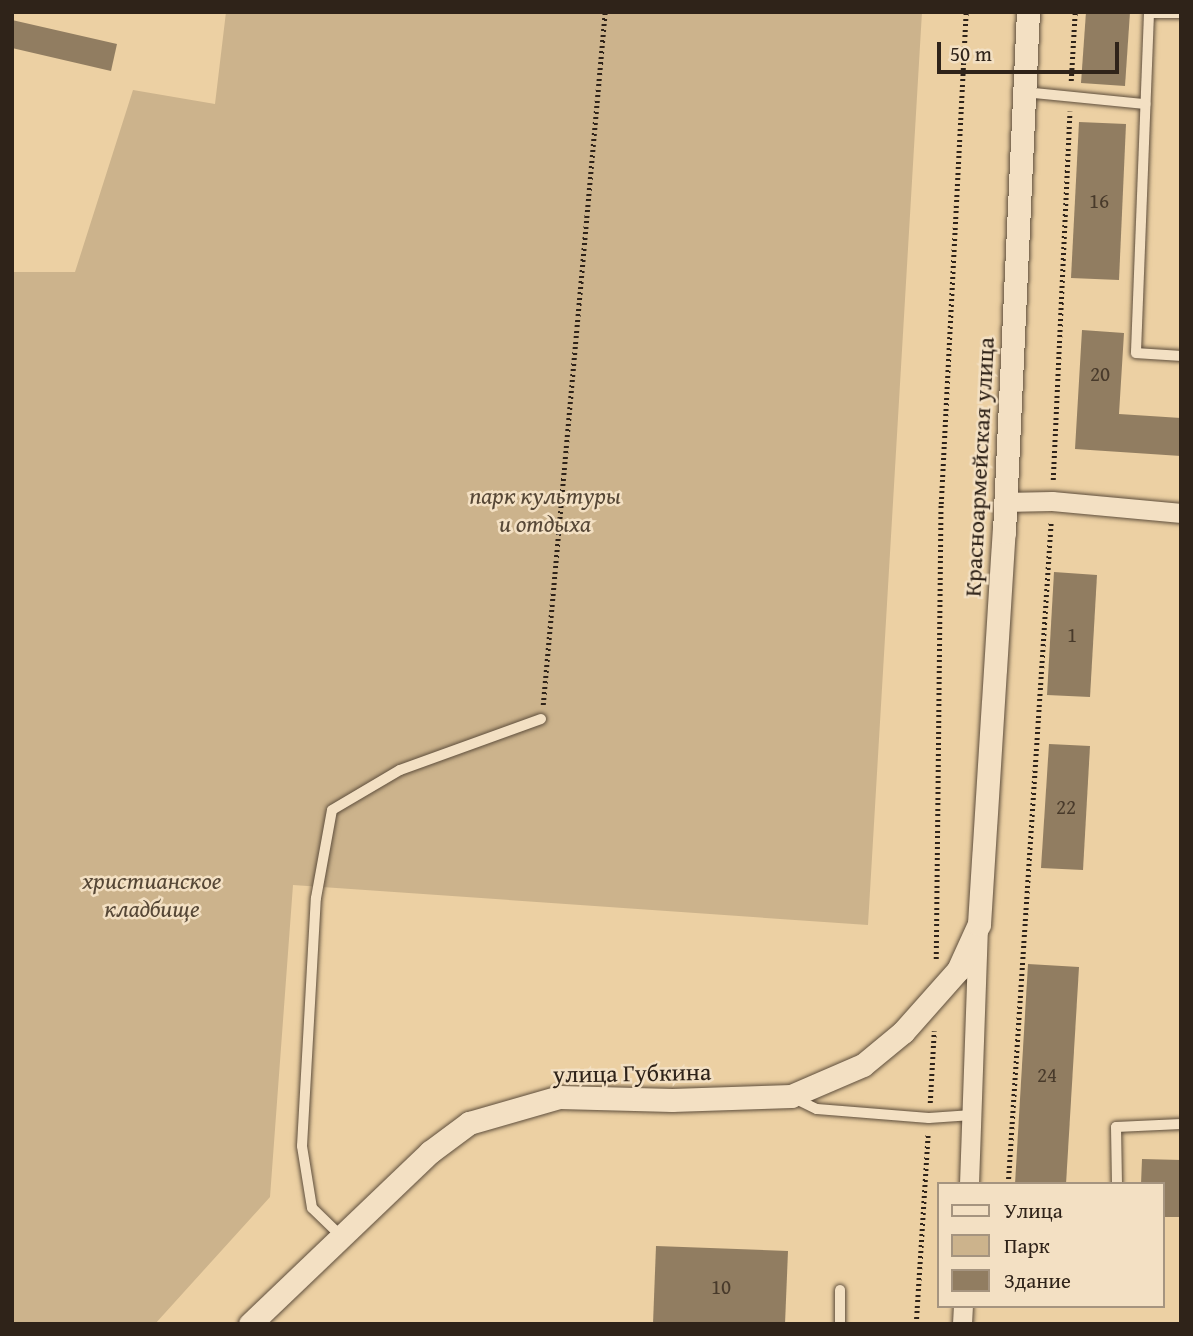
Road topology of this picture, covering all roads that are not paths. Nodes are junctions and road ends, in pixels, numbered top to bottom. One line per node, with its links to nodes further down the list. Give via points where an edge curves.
1 (1028, 12): 3 (street, Красноармейская улица)
2 (1181, 13): 4 (lane, via 1149,13)
3 (1024, 92): 4 (lane, via 1071,93); 6 (street, Красноармейская улица)
4 (1145, 104): 5 (lane, via 1136,353)
5 (1181, 356)
6 (1003, 502): 7 (street, via 1052,501); 9 (street, Красноармейская улица)
7 (1181, 513)
8 (541, 719): 15 (lane, via 400,770 332,810 316,898 302,1146 312,1208)
9 (978, 925): 10 (street, улица Губкина, via 958,970 936,999 863,1065); 11 (street)
10 (791, 1096): 11 (lane, via 817,1109 929,1118); 15 (street, улица Губкина, via 559,1097 517,1106 469,1124 430,1152)
11 (972, 1115): 13 (street)
12 (1181, 1124): 14 (lane, via 1116,1127)
13 (970, 1182)
14 (1117, 1182)
15 (341, 1237): 17 (street, улица Губкина)
16 (840, 1290): 18 (lane)
17 (250, 1324)
18 (840, 1324)

